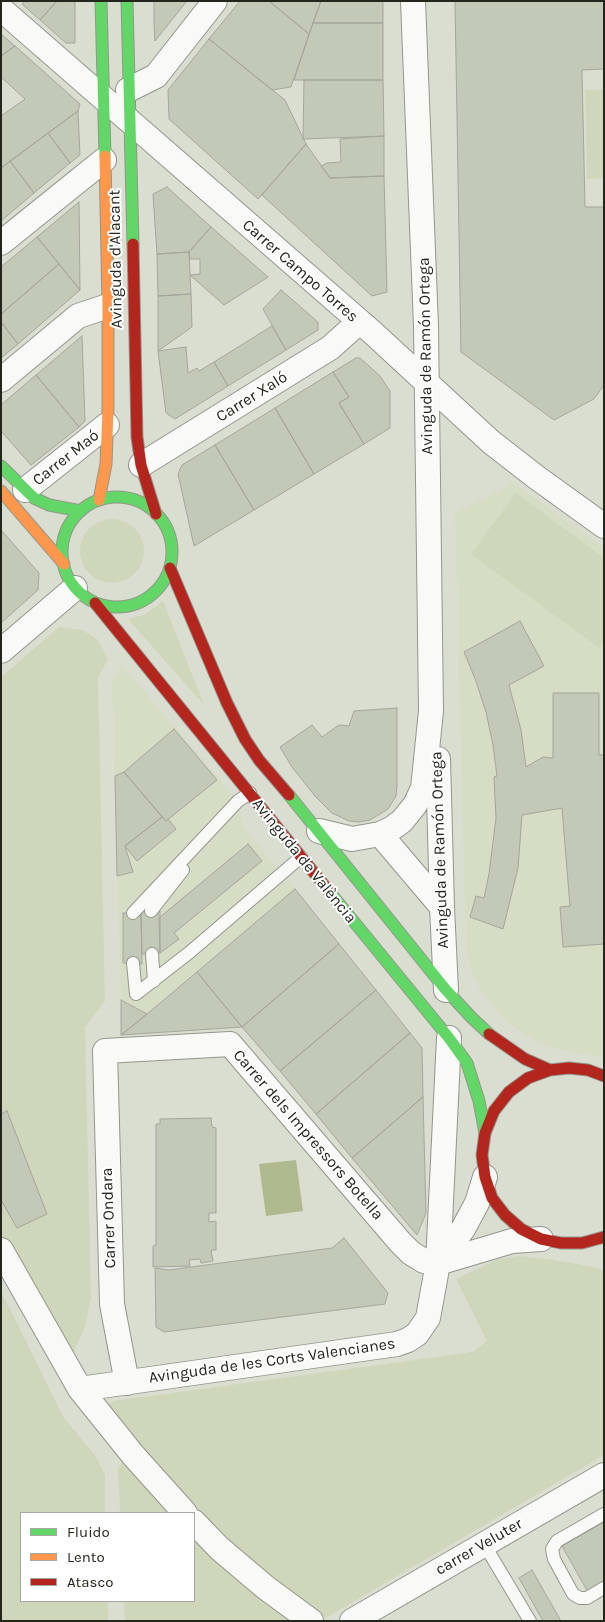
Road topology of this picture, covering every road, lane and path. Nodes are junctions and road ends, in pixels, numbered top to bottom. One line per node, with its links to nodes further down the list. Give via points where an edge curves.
1 (101, 1): 7 (main road, Avinguda d'Alacant)
2 (127, 1): 6 (main road, Avinguda d'Alacant)
3 (216, 1): 6 (street, via 156,76)
4 (413, 1): 14 (street, Avinguda de Ramón Ortega)
5 (1, 9): 7 (street, Carrer Campo Torres)
6 (128, 90): 8 (main road, Avinguda d'Alacant)
7 (104, 98): 8 (street, Carrer Campo Torres); 9 (main road, Avinguda d'Alacant)
8 (129, 119): 12 (street, Carrer Campo Torres); 16 (main road, Avinguda d'Alacant, via 135,376)
9 (104, 160): 10 (street); 11 (main road, Avinguda d'Alacant)
10 (1, 243)
11 (108, 306): 13 (street, via 78,316); 15 (main road, Avinguda d'Alacant)
12 (359, 322): 14 (street, Carrer Campo Torres); 16 (street, Carrer Xaló, via 330,348)
13 (1, 380)
14 (427, 383): 21 (street, Carrer Campo Torres, via 491,442); 27 (street, Avinguda de Ramón Ortega)
15 (107, 425): 17 (street, Carrer Maó); 18 (main road, Avinguda d'Alacant, via 104,480)
16 (141, 466): 20 (main road, Avinguda d'Alacant)
17 (8, 478): 19 (main road, via 41,502); 22 (main road)
18 (99, 500): 19 (main road); 20 (main road, via 130,498)
19 (81, 511): 22 (main road, via 65,536)
20 (156, 514): 23 (main road, via 171,539 173,554)
21 (604, 526)
22 (64, 564): 24 (main road)
23 (170, 568): 25 (main road, via 164,582 141,603 111,607); 30 (main road, Avinguda de València, via 246,739 259,760)
24 (76, 588): 25 (main road); 26 (street)
25 (95, 603): 28 (main road, Avinguda de València)
26 (1, 651)
27 (431, 710): 31 (street, Avinguda de Ramón Ortega, via 423,788 402,821); 33 (street, Avinguda de Ramón Ortega, via 439,764)
28 (250, 793): 29 (lane); 32 (main road, Avinguda de València)
29 (238, 801): 34 (lane); 35 (lane)
30 (319, 832): 31 (street, Avinguda de Ramón Ortega, via 352,839); 39 (main road, Avinguda de València)
31 (380, 834): 33 (street)
32 (301, 857): 38 (lane); 40 (main road, Avinguda de València)
33 (442, 907): 39 (street, Avinguda de Ramón Ortega)
34 (151, 911)
35 (133, 913)
36 (152, 954): 38 (lane)
37 (133, 963): 38 (lane, via 136,994)
38 (154, 981)
39 (446, 990): 42 (main road, Avinguda de València, via 493,1038 525,1059)
40 (449, 1038): 44 (main road, Avinguda de València, via 467,1063); 51 (street)
41 (105, 1051): 51 (street, Carrer dels Impressors Botella, via 230,1044 400,1242 424,1261); 52 (street, Carrer Ondara, via 112,1304)
42 (550, 1070): 43 (main road, via 569,1068); 44 (main road, via 528,1078 509,1092 494,1111)
43 (602, 1074)
44 (485, 1132): 45 (main road, via 482,1155)
45 (485, 1177): 47 (main road, via 492,1198 505,1215 521,1229); 51 (street, via 463,1229)
46 (604, 1237): 48 (main road)
47 (541, 1239): 48 (main road); 51 (street, via 512,1241)
48 (582, 1243): 49 (main road)
49 (596, 1249)
50 (1, 1250): 53 (street)
51 (438, 1263): 52 (street, Avinguda de les Corts Valencianes, via 428,1318 417,1334 408,1340)
52 (127, 1382): 53 (street, Avinguda de les Corts Valencianes)
53 (80, 1389): 55 (street, via 132,1455)
54 (604, 1475): 58 (street, carrer Veluter)
55 (184, 1512)
56 (604, 1514): 59 (lane, via 557,1541 552,1549 573,1594 587,1598)
57 (195, 1523): 61 (street, via 265,1587)
58 (484, 1544): 60 (street, carrer Veluter); 62 (lane)
59 (604, 1588)
60 (353, 1620)
61 (311, 1621)
62 (530, 1621)

